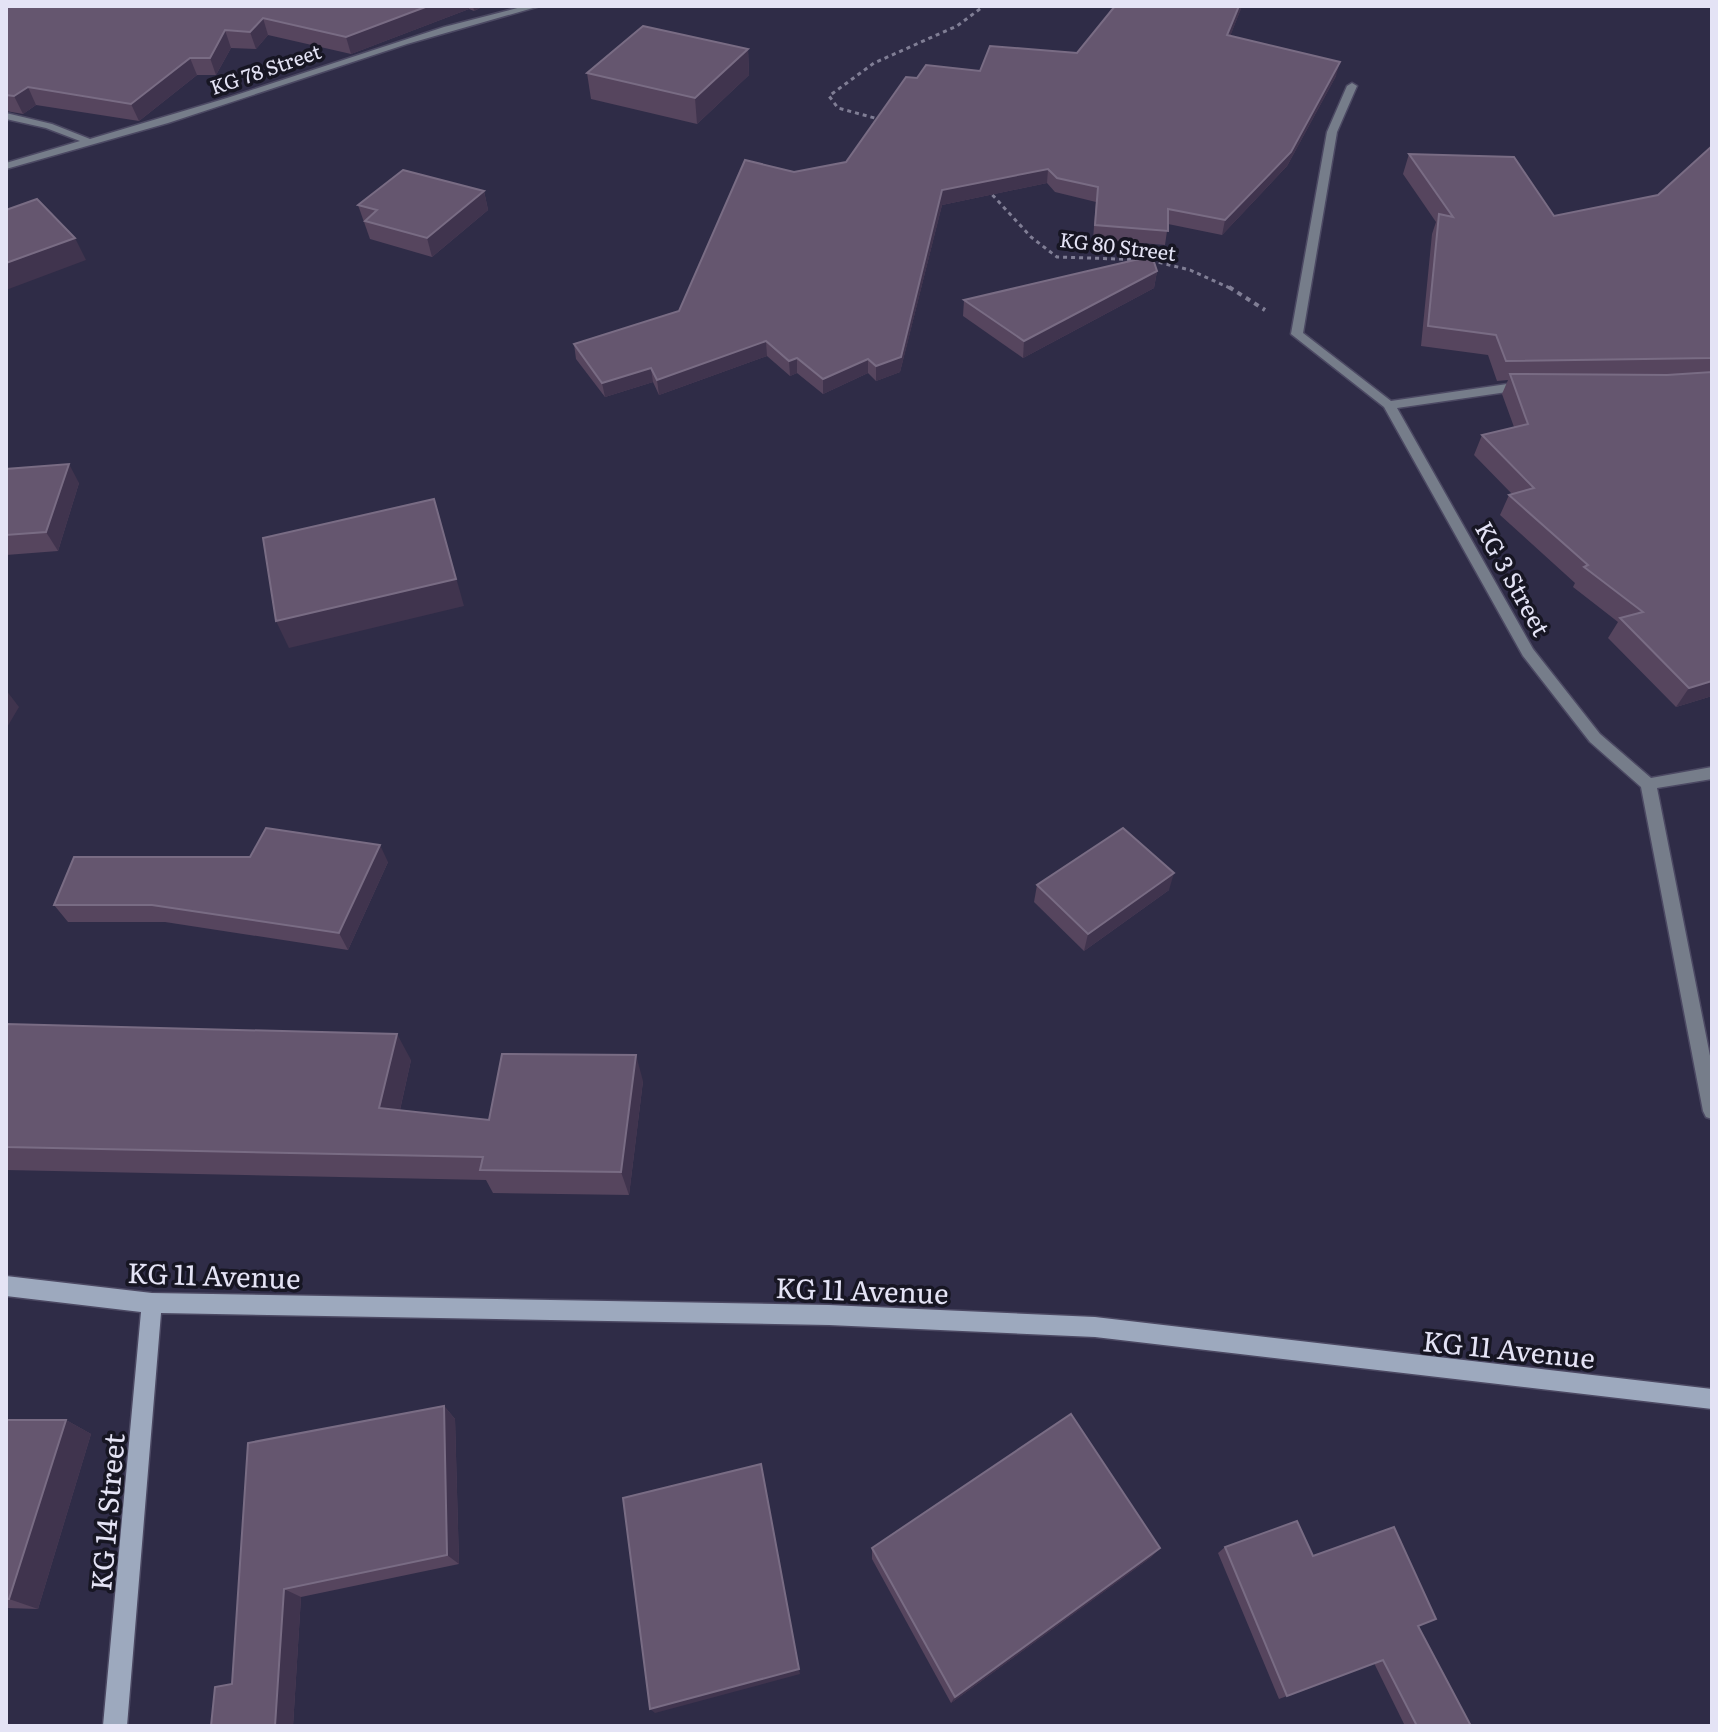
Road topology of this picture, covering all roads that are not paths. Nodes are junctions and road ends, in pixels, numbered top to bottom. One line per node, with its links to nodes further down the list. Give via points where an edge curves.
1 (536, 6): 4 (street, KG 78 Street, via 336,62 187,115)
2 (1352, 86): 7 (street, KG 3 Street, via 1332,132 1297,334)
3 (6, 116): 4 (street)
4 (86, 140): 5 (street, KG 78 Street)
5 (6, 166)
6 (1545, 386): 7 (street, via 1513,385)
7 (1389, 405): 9 (street, KG 3 Street, via 1537,665 1595,738)
8 (1712, 773): 9 (street)
9 (1648, 784): 10 (street)
10 (1712, 1111)
11 (6, 1286): 12 (main road, KG 11 Avenue)
12 (152, 1303): 13 (main road, KG 11 Avenue, via 829,1315 1095,1327); 14 (main road, KG 14 Street)
13 (1712, 1399)
14 (115, 1726)

